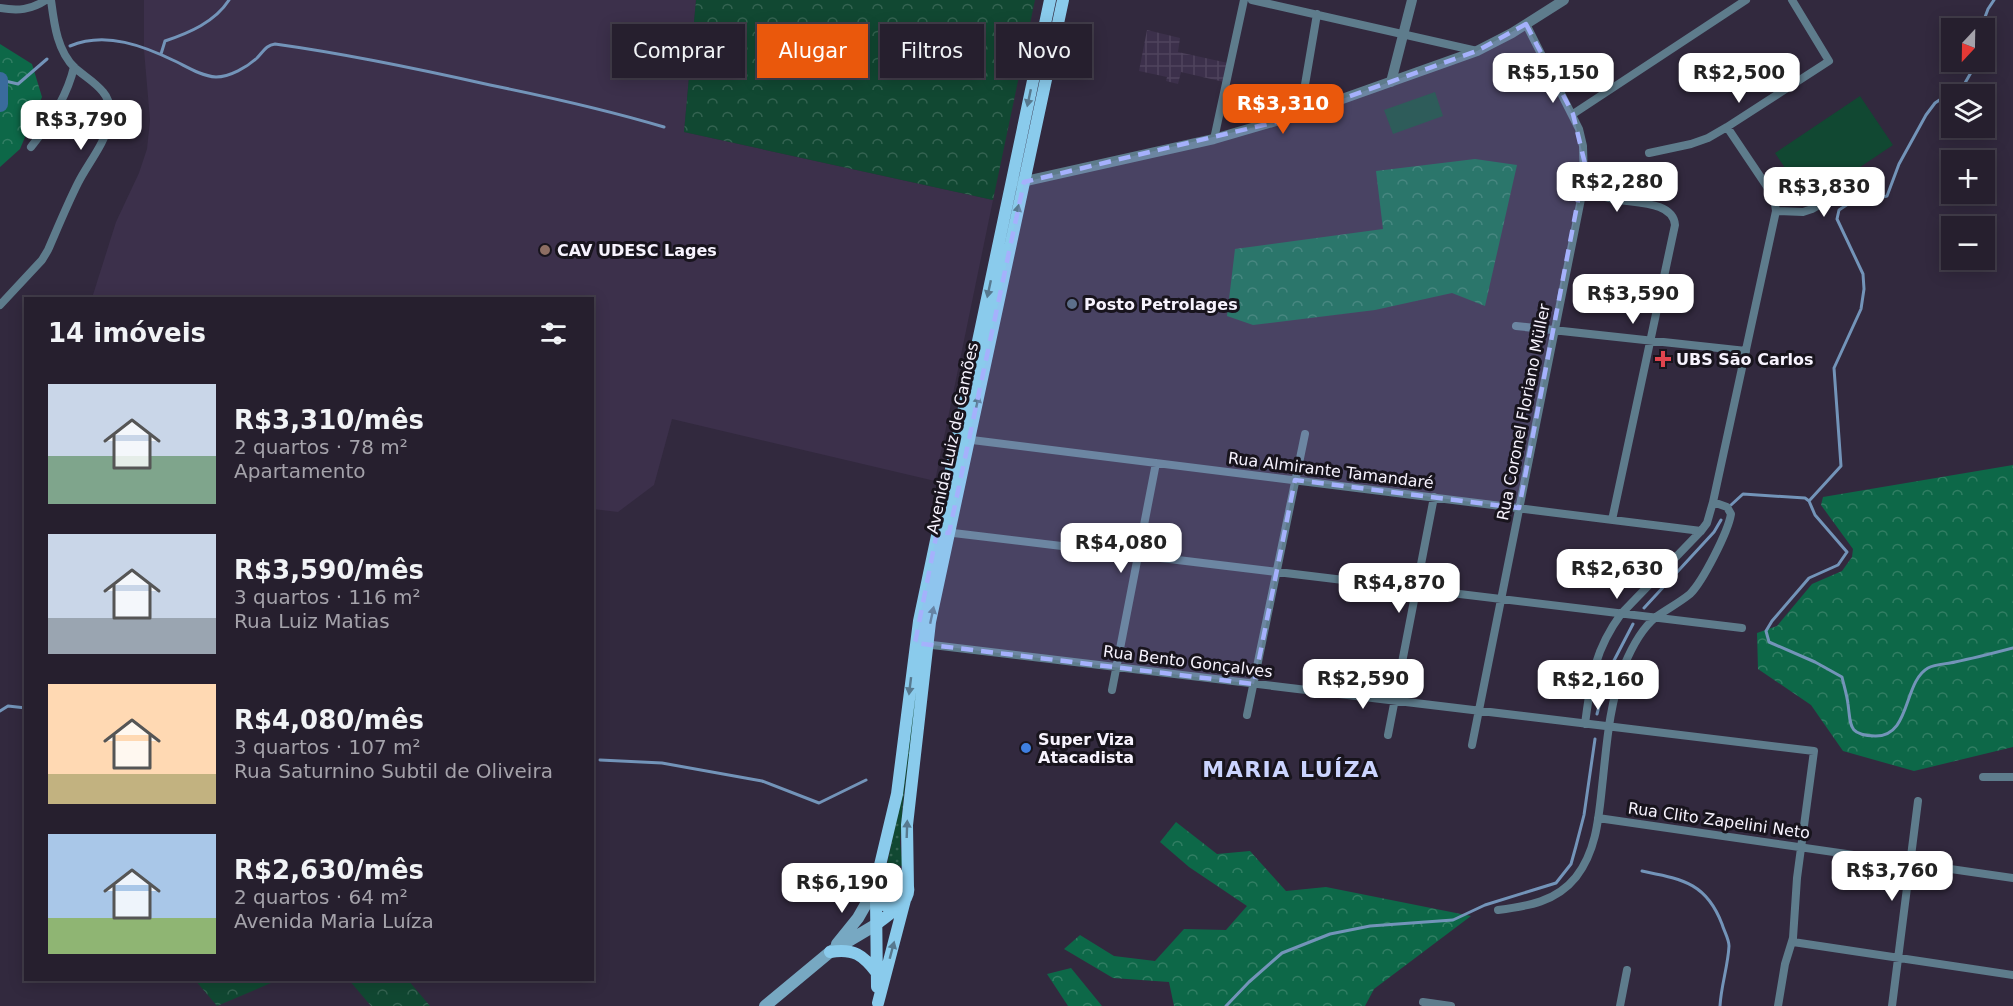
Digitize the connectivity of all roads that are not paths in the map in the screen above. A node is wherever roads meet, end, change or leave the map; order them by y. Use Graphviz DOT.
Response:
graph roads {
  1 [pos="48,0"];
  2 [pos="1050,0"];
  3 [pos="1063,0"];
  4 [pos="1244,0"];
  5 [pos="1252,0"];
  6 [pos="1412,0"];
  7 [pos="1564,0"];
  8 [pos="1746,0"];
  9 [pos="1792,0"];
  10 [pos="0,8"];
  11 [pos="1317,15"];
  12 [pos="1526,24"];
  13 [pos="1404,34"];
  14 [pos="1477,51"];
  15 [pos="74,67"];
  16 [pos="1391,82"];
  17 [pos="1300,114"];
  18 [pos="1573,114"];
  19 [pos="1727,127"];
  20 [pos="1214,139"];
  21 [pos="31,147"];
  22 [pos="1649,153"];
  23 [pos="1860,182"];
  24 [pos="1017,183"];
  25 [pos="1584,184"];
  26 [pos="1776,211"];
  27 [pos="0,305"];
  28 [pos="1516,326"];
  29 [pos="1555,330"];
  30 [pos="1650,340"];
  31 [pos="1746,351"];
  32 [pos="1305,434"];
  33 [pos="963,439"];
  34 [pos="1156,463"];
  35 [pos="1295,480"];
  36 [pos="1434,497"];
  37 [pos="1713,502"];
  38 [pos="1519,508"];
  39 [pos="1612,519"];
  40 [pos="1701,531"];
  41 [pos="943,532"];
  42 [pos="1138,556"];
  43 [pos="1276,572"];
  44 [pos="1417,589"];
  45 [pos="1501,599"];
  46 [pos="1622,614"];
  47 [pos="1656,618"];
  48 [pos="1742,628"];
  49 [pos="921,644"];
  50 [pos="1116,668"];
  51 [pos="1254,684"];
  52 [pos="1112,690"];
  53 [pos="1395,701"];
  54 [pos="1479,711"];
  55 [pos="1247,715"];
  56 [pos="1585,724"];
  57 [pos="1608,727"];
  58 [pos="1388,735"];
  59 [pos="1472,744"];
  60 [pos="1983,777"];
  61 [pos="2013,777"];
  62 [pos="1918,801"];
  63 [pos="1598,818"];
  64 [pos="1802,847"];
  65 [pos="1910,863"];
  66 [pos="2013,878"];
  67 [pos="875,890"];
  68 [pos="905,896"];
  69 [pos="1498,910"];
  70 [pos="877,924"];
  71 [pos="1793,942"];
  72 [pos="830,952"];
  73 [pos="1898,957"];
  74 [pos="1627,970"];
  75 [pos="877,973"];
  76 [pos="2013,975"];
  77 [pos="1423,1002"];
  78 [pos="877,1004"];
  79 [pos="765,1006"];
  80 [pos="1452,1006"];
  81 [pos="1620,1006"];
  82 [pos="1778,1006"];
  83 [pos="1892,1006"];
  1 -- 10 [label="street"];
  1 -- 15 [label="street"];
  2 -- 24 [label="main road, Avenida Luiz de Camões, one-way"];
  3 -- 24 [label="main road, Avenida Luiz de Camões"];
  4 -- 20 [label="street"];
  5 -- 11 [label="street"];
  6 -- 13 [label="street"];
  7 -- 12 [label="street"];
  8 -- 18 [label="street"];
  9 -- 19 [label="street"];
  11 -- 13 [label="street"];
  11 -- 17 [label="street"];
  12 -- 14 [label="street"];
  12 -- 18 [label="street, Rua Coronel Floriano Müller"];
  13 -- 14 [label="street"];
  13 -- 16 [label="street"];
  14 -- 16 [label="street"];
  15 -- 21 [label="street"];
  15 -- 27 [label="street"];
  16 -- 17 [label="street"];
  17 -- 20 [label="street"];
  18 -- 25 [label="street, Rua Coronel Floriano Müller"];
  19 -- 22 [label="street"];
  19 -- 26 [label="street"];
  20 -- 24 [label="street"];
  23 -- 26 [label="street"];
  24 -- 33 [label="main road, Avenida Luiz de Camões"];
  25 -- 29 [label="street, Rua Coronel Floriano Müller"];
  25 -- 30 [label="street"];
  26 -- 31 [label="street"];
  28 -- 29 [label="street"];
  29 -- 30 [label="street"];
  29 -- 38 [label="street, Rua Coronel Floriano Müller"];
  30 -- 31 [label="street"];
  30 -- 39 [label="street"];
  31 -- 37 [label="street"];
  32 -- 35 [label="street"];
  33 -- 34 [label="street, Rua Almirante Tamandaré"];
  33 -- 41 [label="main road, Avenida Luiz de Camões"];
  34 -- 35 [label="street, Rua Almirante Tamandaré"];
  34 -- 42 [label="street"];
  35 -- 36 [label="street, Rua Almirante Tamandaré"];
  35 -- 43 [label="street"];
  36 -- 38 [label="street, Rua Almirante Tamandaré"];
  36 -- 44 [label="street"];
  37 -- 40 [label="street"];
  37 -- 47 [label="street"];
  38 -- 39 [label="street, Rua Almirante Tamandaré"];
  38 -- 45 [label="street, Rua Coronel Floriano Müller"];
  39 -- 40 [label="street, Rua Almirante Tamandaré"];
  40 -- 46 [label="street"];
  41 -- 42 [label="street"];
  41 -- 49 [label="main road, Avenida Luiz de Camões"];
  42 -- 43 [label="street"];
  42 -- 50 [label="street"];
  43 -- 44 [label="street"];
  43 -- 51 [label="street"];
  44 -- 45 [label="street"];
  44 -- 53 [label="street"];
  45 -- 46 [label="street"];
  45 -- 54 [label="street, Rua Coronel Floriano Müller"];
  46 -- 47 [label="street"];
  46 -- 56 [label="street"];
  47 -- 48 [label="street"];
  47 -- 57 [label="street"];
  49 -- 50 [label="street, Rua Bento Gonçalves"];
  49 -- 67 [label="main road, Avenida Luiz de Camões, one-way"];
  68 -- 49 [label="main road, Avenida Luiz de Camões, one-way"];
  50 -- 51 [label="street, Rua Bento Gonçalves"];
  50 -- 52 [label="street"];
  51 -- 53 [label="street, Rua Bento Gonçalves"];
  51 -- 55 [label="street"];
  53 -- 54 [label="street, Rua Bento Gonçalves"];
  53 -- 58 [label="street"];
  54 -- 56 [label="street, Rua Bento Gonçalves"];
  54 -- 59 [label="street, Rua Coronel Floriano Müller"];
  56 -- 57 [label="street, Rua Bento Gonçalves"];
  57 -- 63 [label="street"];
  57 -- 64 [label="street, Rua Bento Gonçalves"];
  60 -- 61 [label="street"];
  62 -- 65 [label="street"];
  63 -- 64 [label="street, Rua Clito Zapelini Neto"];
  63 -- 69 [label="street"];
  64 -- 65 [label="street, Rua Clito Zapelini Neto"];
  64 -- 71 [label="street"];
  65 -- 66 [label="street, Rua Clito Zapelini Neto"];
  65 -- 73 [label="street"];
  67 -- 68 [label="main road"];
  67 -- 68 [label="main road"];
  67 -- 70 [label="main road, Avenida Luiz de Camões"];
  67 -- 72 [label="main road"];
  68 -- 70 [label="main road"];
  78 -- 68 [label="main road, Avenida Luiz de Camões, one-way"];
  70 -- 72 [label="main road"];
  70 -- 75 [label="main road, Avenida Luiz de Camões"];
  71 -- 73 [label="street"];
  71 -- 82 [label="street"];
  72 -- 75 [label="main road"];
  72 -- 79 [label="main road"];
  73 -- 76 [label="street"];
  73 -- 83 [label="street"];
  74 -- 81 [label="street"];
  75 -- 78 [label="main road, Avenida Luiz de Camões"];
  77 -- 80 [label="street"];
}
